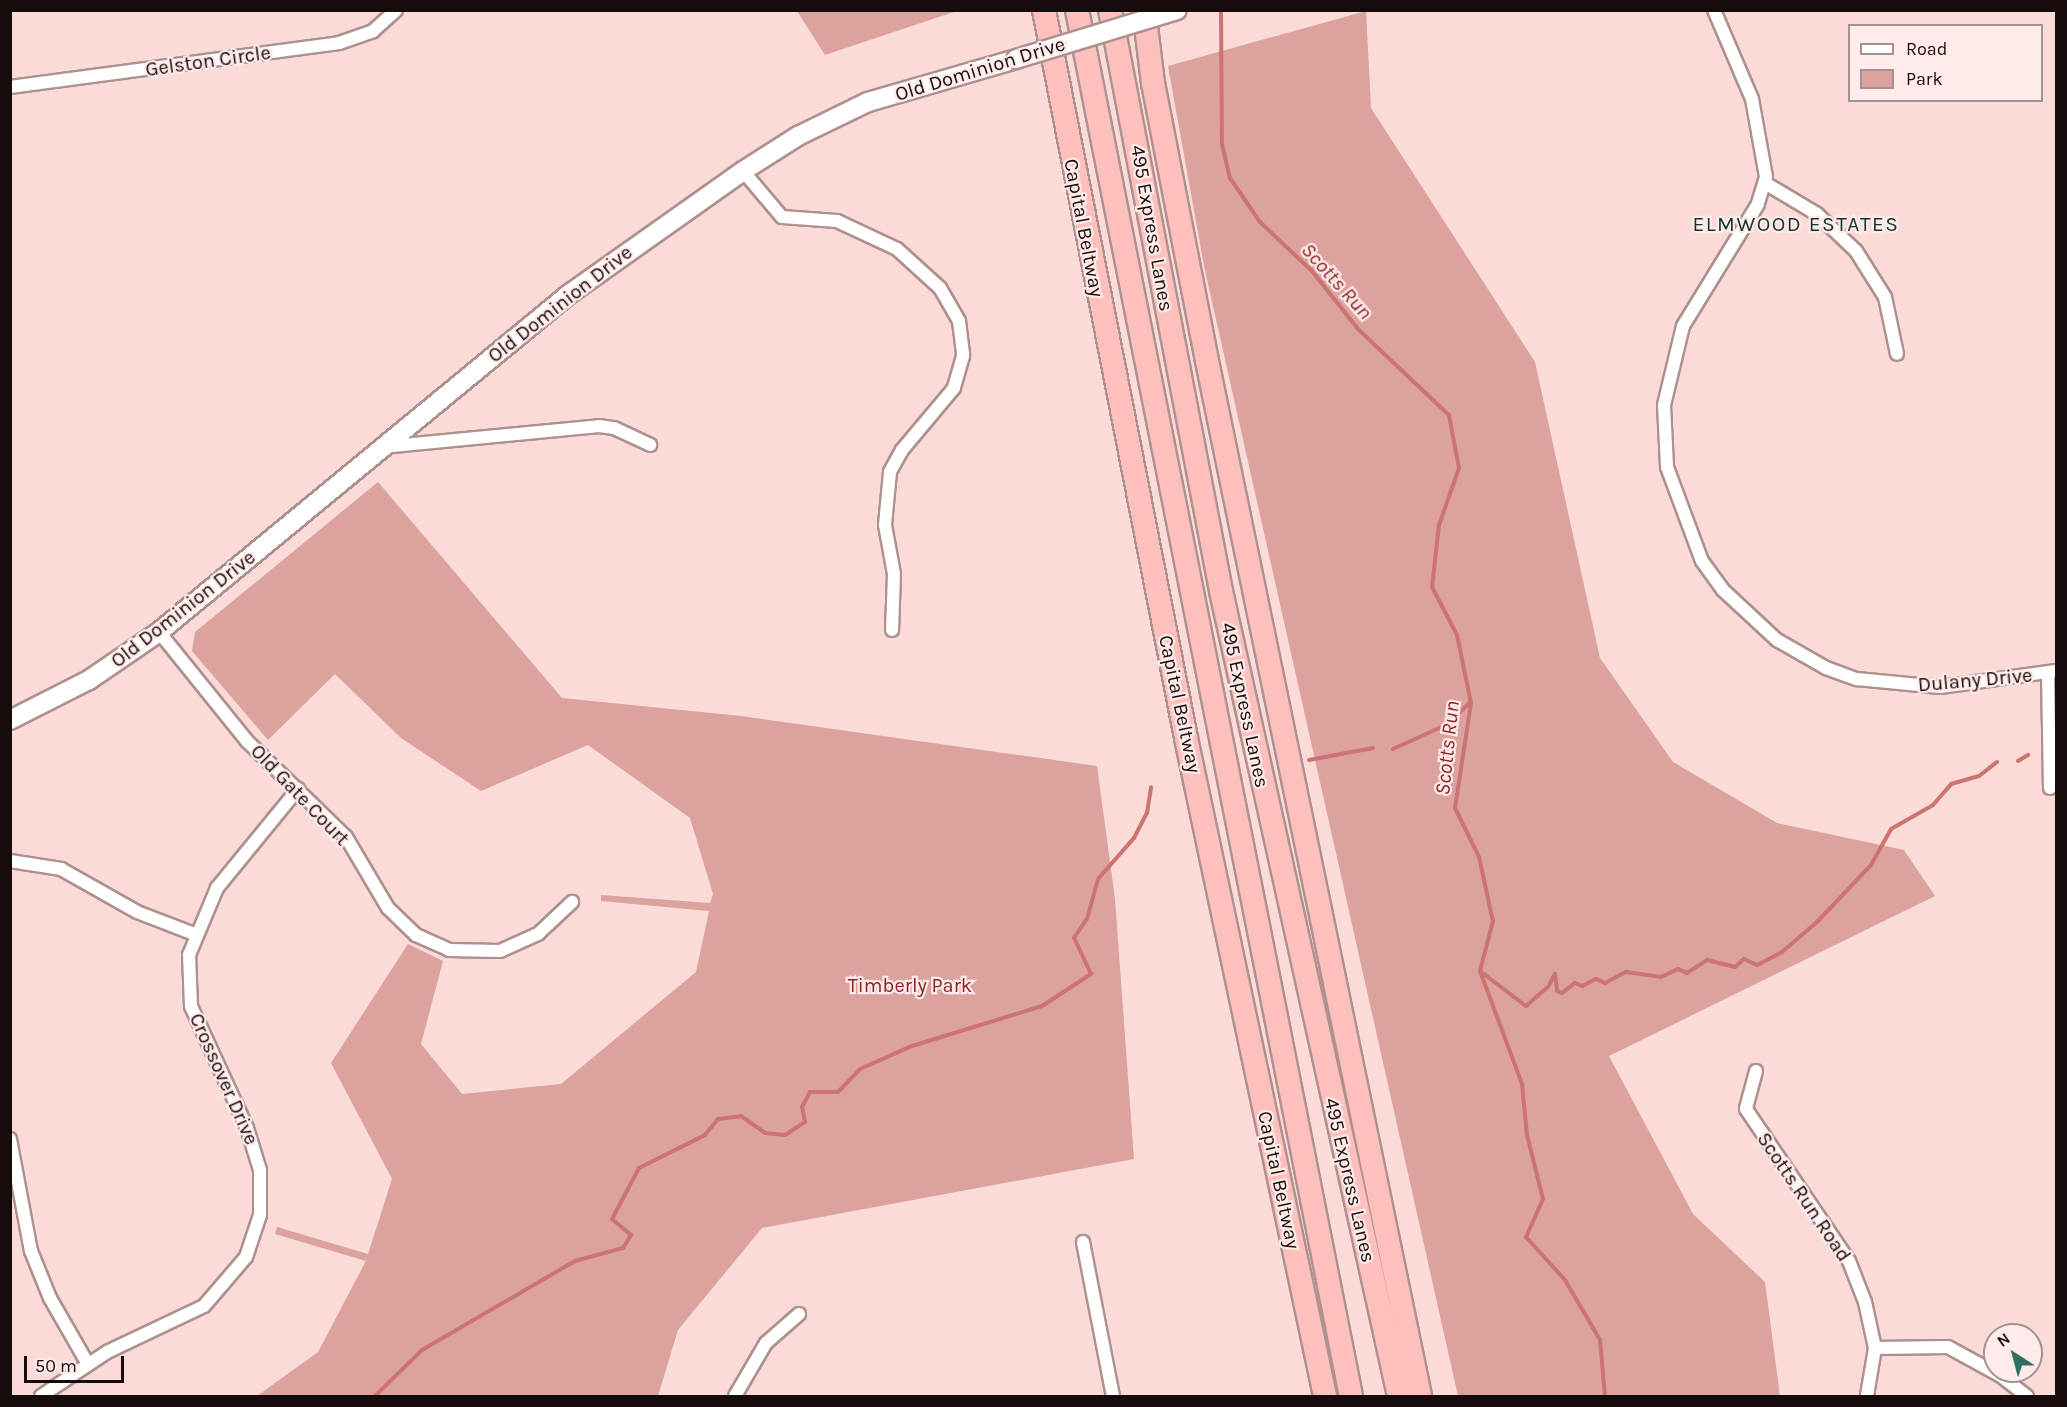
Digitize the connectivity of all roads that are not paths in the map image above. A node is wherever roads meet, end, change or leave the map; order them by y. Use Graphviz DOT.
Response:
graph roads {
  1 [pos="396,10"];
  2 [pos="1044,10"];
  3 [pos="1077,10"];
  4 [pos="1110,10"];
  5 [pos="1144,10"];
  6 [pos="1178,10"];
  7 [pos="1714,10"];
  8 [pos="10,87"];
  9 [pos="743,171"];
  10 [pos="1765,183"];
  11 [pos="1897,354"];
  12 [pos="650,445"];
  13 [pos="381,447"];
  14 [pos="892,630"];
  15 [pos="159,632"];
  16 [pos="2052,672"];
  17 [pos="10,720"];
  18 [pos="2050,788"];
  19 [pos="298,789"];
  20 [pos="10,861"];
  21 [pos="572,902"];
  22 [pos="194,934"];
  23 [pos="1756,1071"];
  24 [pos="10,1139"];
  25 [pos="1083,1242"];
  26 [pos="799,1314"];
  27 [pos="1875,1348"];
  28 [pos="88,1364"];
  29 [pos="41,1396"];
  30 [pos="735,1396"];
  31 [pos="1113,1396"];
  32 [pos="1325,1396"];
  33 [pos="1351,1396"];
  34 [pos="1399,1396"];
  35 [pos="1420,1396"];
  36 [pos="1867,1396"];
  37 [pos="2027,1396"];
  1 -- 8 [label="street, Gelston Circle"];
  2 -- 32 [label="highway, Capital Beltway"];
  3 -- 33 [label="highway, 495 Express Lanes"];
  4 -- 34 [label="highway, 495 Express Lanes"];
  5 -- 35 [label="highway"];
  6 -- 9 [label="main road, Old Dominion Drive, bridge"];
  7 -- 10 [label="street, Dulany Drive"];
  9 -- 13 [label="main road, Old Dominion Drive"];
  9 -- 14 [label="street"];
  10 -- 11 [label="street"];
  10 -- 16 [label="street, Dulany Drive"];
  12 -- 13 [label="street"];
  13 -- 15 [label="main road, Old Dominion Drive"];
  15 -- 17 [label="main road, Old Dominion Drive"];
  15 -- 19 [label="street, Old Gate Court"];
  16 -- 18 [label="street"];
  19 -- 21 [label="street, Old Gate Court"];
  19 -- 22 [label="street, Crossover Drive"];
  20 -- 22 [label="street"];
  22 -- 28 [label="street, Crossover Drive"];
  23 -- 27 [label="street, Scotts Run Road"];
  24 -- 28 [label="street"];
  25 -- 31 [label="street"];
  26 -- 30 [label="street"];
  27 -- 36 [label="street, Scotts Run Road"];
  27 -- 37 [label="street"];
  28 -- 29 [label="street, Crossover Drive"];
}
